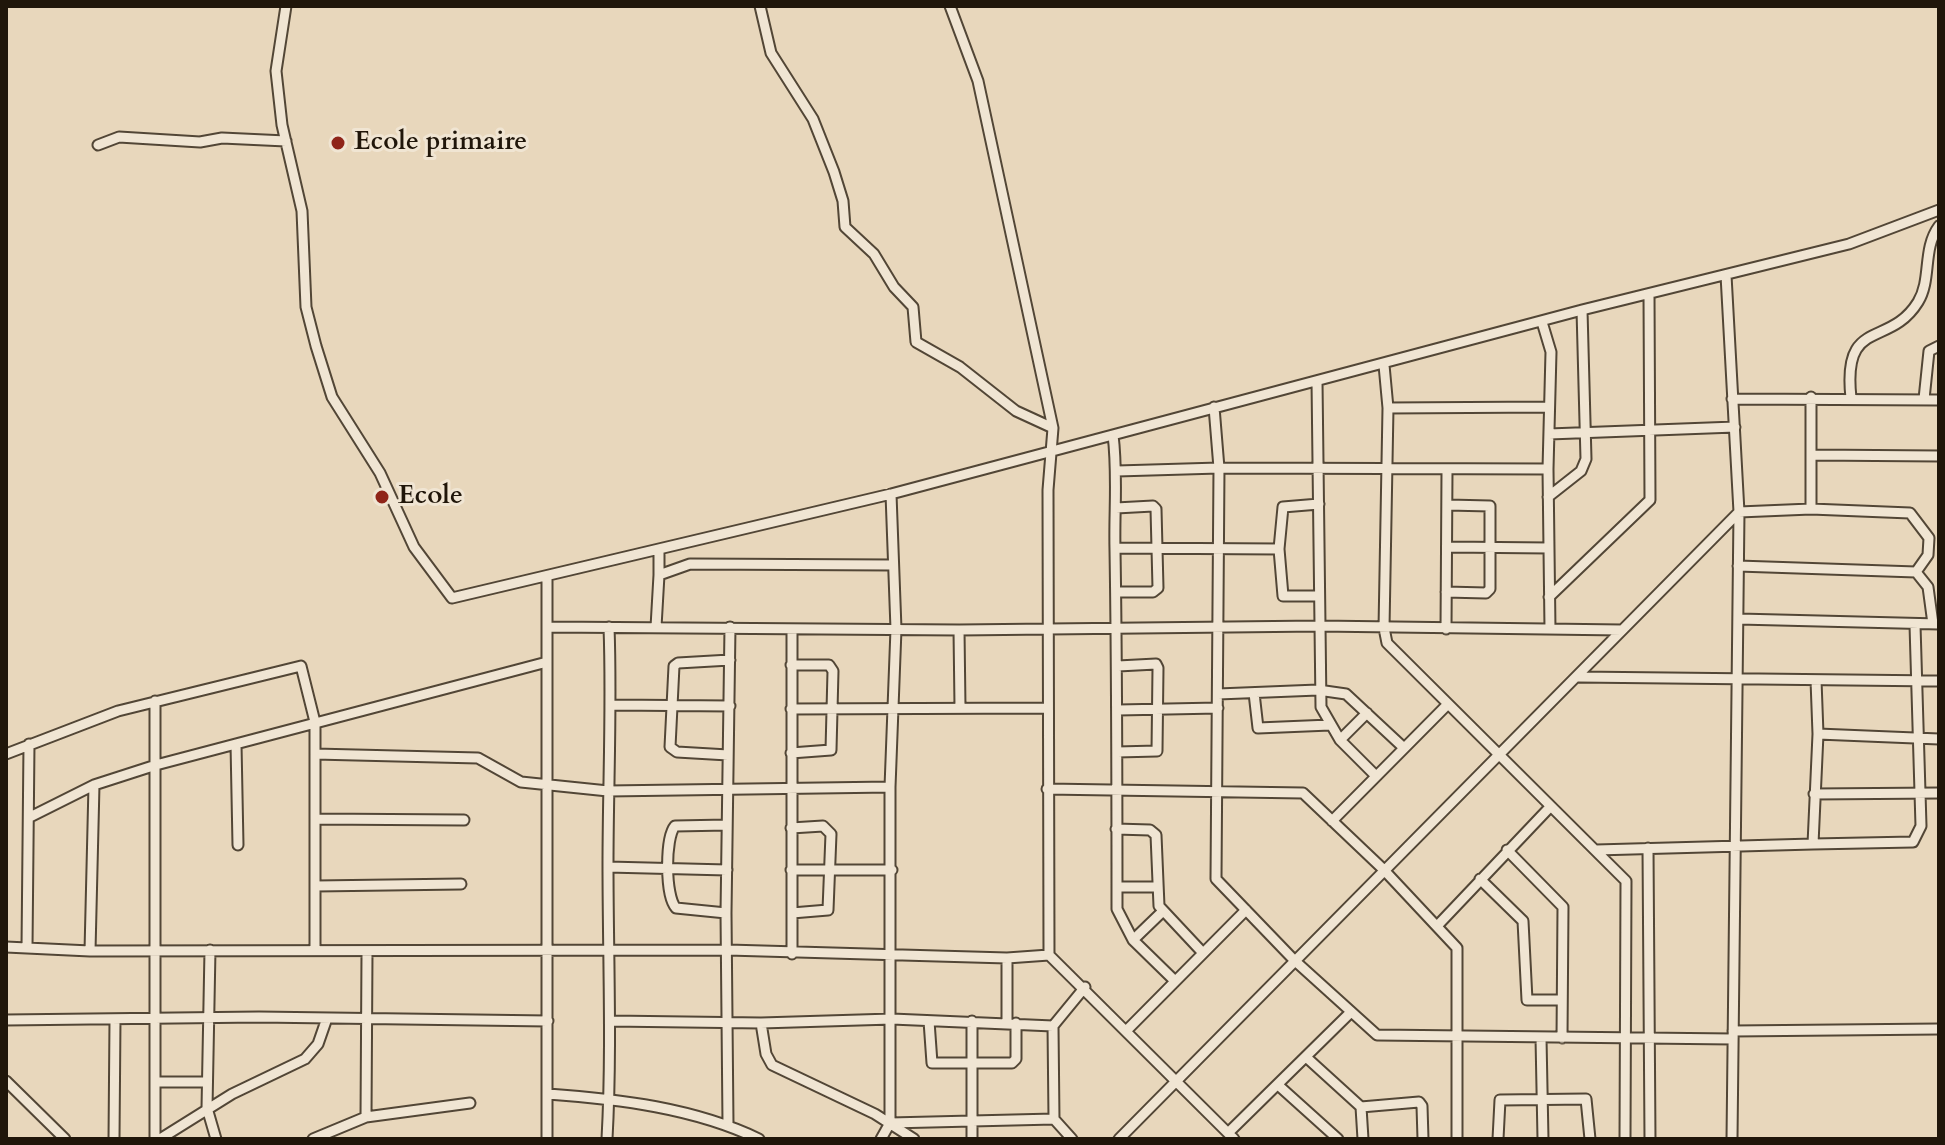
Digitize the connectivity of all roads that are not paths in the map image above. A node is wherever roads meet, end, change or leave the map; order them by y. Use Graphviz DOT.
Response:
graph roads {
  1 [pos="286,6"];
  2 [pos="760,6"];
  3 [pos="950,6"];
  4 [pos="286,141"];
  5 [pos="98,145"];
  6 [pos="1939,210"];
  7 [pos="1939,226"];
  8 [pos="1726,275"];
  9 [pos="1649,294"];
  10 [pos="1582,310"];
  11 [pos="1542,322"];
  12 [pos="1939,346"];
  13 [pos="1384,365"];
  14 [pos="1317,381"];
  15 [pos="1811,397"];
  16 [pos="1851,398"];
  17 [pos="1732,399"];
  18 [pos="1924,399"];
  19 [pos="1939,400"];
  20 [pos="1214,407"];
  21 [pos="1549,407"];
  22 [pos="1388,408"];
  23 [pos="1735,427"];
  24 [pos="1053,428"];
  25 [pos="1649,430"];
  26 [pos="1549,434"];
  27 [pos="1586,434"];
  28 [pos="1113,435"];
  29 [pos="1051,451"];
  30 [pos="1812,455"];
  31 [pos="1939,456"];
  32 [pos="1219,468"];
  33 [pos="1320,469"];
  34 [pos="1548,469"];
  35 [pos="1386,470"];
  36 [pos="1117,471"];
  37 [pos="1447,471"];
  38 [pos="891,494"];
  39 [pos="1548,497"];
  40 [pos="1319,504"];
  41 [pos="1448,505"];
  42 [pos="1116,508"];
  43 [pos="1811,509"];
  44 [pos="1739,512"];
  45 [pos="1448,547"];
  46 [pos="1490,547"];
  47 [pos="1115,548"];
  48 [pos="1549,548"];
  49 [pos="1157,549"];
  50 [pos="1279,549"];
  51 [pos="659,551"];
  52 [pos="1219,551"];
  53 [pos="893,565"];
  54 [pos="1738,566"];
  55 [pos="1916,572"];
  56 [pos="659,575"];
  57 [pos="547,578"];
  58 [pos="1117,592"];
  59 [pos="1446,592"];
  60 [pos="1318,596"];
  61 [pos="1549,597"];
  62 [pos="1739,619"];
  63 [pos="1936,624"];
  64 [pos="1915,625"];
  65 [pos="1319,626"];
  66 [pos="547,627"];
  67 [pos="609,627"];
  68 [pos="656,627"];
  69 [pos="730,627"];
  70 [pos="1119,627"];
  71 [pos="1218,627"];
  72 [pos="1384,628"];
  73 [pos="896,629"];
  74 [pos="1048,629"];
  75 [pos="1446,629"];
  76 [pos="1550,629"];
  77 [pos="792,630"];
  78 [pos="959,630"];
  79 [pos="1622,630"];
  80 [pos="730,660"];
  81 [pos="547,662"];
  82 [pos="791,665"];
  83 [pos="1118,666"];
  84 [pos="1578,677"];
  85 [pos="1738,677"];
  86 [pos="1816,680"];
  87 [pos="1916,681"];
  88 [pos="1939,681"];
  89 [pos="1318,690"];
  90 [pos="1254,693"];
  91 [pos="1218,694"];
  92 [pos="155,701"];
  93 [pos="612,705"];
  94 [pos="672,705"];
  95 [pos="1447,705"];
  96 [pos="730,706"];
  97 [pos="891,707"];
  98 [pos="960,707"];
  99 [pos="831,708"];
  100 [pos="1048,708"];
  101 [pos="1157,708"];
  102 [pos="1218,708"];
  103 [pos="791,709"];
  104 [pos="1118,710"];
  105 [pos="1367,713"];
  106 [pos="315,722"];
  107 [pos="1330,725"];
  108 [pos="1818,734"];
  109 [pos="1919,739"];
  110 [pos="1939,739"];
  111 [pos="1340,740"];
  112 [pos="29,744"];
  113 [pos="236,744"];
  114 [pos="1404,748"];
  115 [pos="1117,752"];
  116 [pos="791,753"];
  117 [pos="6,754"];
  118 [pos="315,754"];
  119 [pos="1497,754"];
  120 [pos="728,755"];
  121 [pos="156,765"];
  122 [pos="1376,776"];
  123 [pos="547,784"];
  124 [pos="94,785"];
  125 [pos="790,787"];
  126 [pos="890,787"];
  127 [pos="728,788"];
  128 [pos="1047,789"];
  129 [pos="1217,790"];
  130 [pos="608,791"];
  131 [pos="1117,792"];
  132 [pos="1920,793"];
  133 [pos="1939,793"];
  134 [pos="1814,794"];
  135 [pos="1550,807"];
  136 [pos="30,817"];
  137 [pos="315,819"];
  138 [pos="464,820"];
  139 [pos="1332,821"];
  140 [pos="727,825"];
  141 [pos="791,828"];
  142 [pos="1116,829"];
  143 [pos="1813,844"];
  144 [pos="238,845"];
  145 [pos="1736,846"];
  146 [pos="1648,848"];
  147 [pos="1507,850"];
  148 [pos="1596,850"];
  149 [pos="608,867"];
  150 [pos="1383,869"];
  151 [pos="668,870"];
  152 [pos="727,870"];
  153 [pos="791,870"];
  154 [pos="831,870"];
  155 [pos="892,870"];
  156 [pos="1480,879"];
  157 [pos="461,884"];
  158 [pos="316,886"];
  159 [pos="1117,887"];
  160 [pos="1156,887"];
  161 [pos="1246,910"];
  162 [pos="1162,912"];
  163 [pos="726,913"];
  164 [pos="792,913"];
  165 [pos="1438,925"];
  166 [pos="1133,940"];
  167 [pos="6,947"];
  168 [pos="27,948"];
  169 [pos="153,950"];
  170 [pos="210,950"];
  171 [pos="315,950"];
  172 [pos="547,950"];
  173 [pos="728,950"];
  174 [pos="90,951"];
  175 [pos="609,951"];
  176 [pos="367,953"];
  177 [pos="1203,953"];
  178 [pos="792,954"];
  179 [pos="891,954"];
  180 [pos="1049,955"];
  181 [pos="1007,958"];
  182 [pos="1294,960"];
  183 [pos="1175,981"];
  184 [pos="1085,987"];
  185 [pos="1562,1000"];
  186 [pos="1351,1012"];
  187 [pos="207,1019"];
  188 [pos="369,1019"];
  189 [pos="892,1019"];
  190 [pos="6,1020"];
  191 [pos="115,1020"];
  192 [pos="153,1020"];
  193 [pos="726,1020"];
  194 [pos="326,1021"];
  195 [pos="548,1021"];
  196 [pos="611,1021"];
  197 [pos="929,1021"];
  198 [pos="972,1021"];
  199 [pos="1012,1022"];
  200 [pos="761,1023"];
  201 [pos="1053,1026"];
  202 [pos="1128,1029"];
  203 [pos="1939,1029"];
  204 [pos="1733,1035"];
  205 [pos="1460,1036"];
  206 [pos="1541,1038"];
  207 [pos="1562,1038"];
  208 [pos="1624,1038"];
  209 [pos="1649,1039"];
  210 [pos="1306,1057"];
  211 [pos="972,1063"];
  212 [pos="1178,1080"];
  213 [pos="6,1081"];
  214 [pos="155,1082"];
  215 [pos="206,1082"];
  216 [pos="1278,1085"];
  217 [pos="548,1094"];
  218 [pos="610,1098"];
  219 [pos="1541,1099"];
  220 [pos="470,1103"];
  221 [pos="1361,1107"];
  222 [pos="207,1108"];
  223 [pos="366,1117"];
  224 [pos="1054,1119"];
  225 [pos="890,1123"];
  226 [pos="973,1123"];
  227 [pos="728,1124"];
  228 [pos="1231,1136"];
  229 [pos="65,1139"];
  230 [pos="114,1139"];
  231 [pos="158,1139"];
  232 [pos="216,1139"];
  233 [pos="313,1139"];
  234 [pos="547,1139"];
  235 [pos="607,1139"];
  236 [pos="759,1139"];
  237 [pos="881,1139"];
  238 [pos="914,1139"];
  239 [pos="972,1139"];
  240 [pos="1072,1139"];
  241 [pos="1119,1139"];
  242 [pos="1338,1139"];
  243 [pos="1363,1139"];
  244 [pos="1423,1139"];
  245 [pos="1457,1139"];
  246 [pos="1498,1139"];
  247 [pos="1543,1139"];
  248 [pos="1590,1139"];
  249 [pos="1625,1139"];
  250 [pos="1650,1139"];
  251 [pos="1732,1139"];
  1 -- 4 [label="street"];
  2 -- 24 [label="street"];
  3 -- 24 [label="street"];
  4 -- 5 [label="street"];
  4 -- 57 [label="street"];
  6 -- 8 [label="street"];
  7 -- 16 [label="street"];
  8 -- 9 [label="street"];
  8 -- 17 [label="street"];
  9 -- 10 [label="street"];
  9 -- 25 [label="street"];
  10 -- 11 [label="street"];
  10 -- 27 [label="street"];
  11 -- 13 [label="street"];
  11 -- 21 [label="street"];
  12 -- 18 [label="street"];
  13 -- 14 [label="street"];
  13 -- 22 [label="street"];
  14 -- 20 [label="street"];
  14 -- 33 [label="street"];
  15 -- 16 [label="street"];
  15 -- 17 [label="street"];
  15 -- 30 [label="street"];
  16 -- 18 [label="street"];
  17 -- 23 [label="street"];
  18 -- 19 [label="street"];
  20 -- 28 [label="street"];
  20 -- 32 [label="street"];
  21 -- 22 [label="street"];
  21 -- 26 [label="street"];
  22 -- 35 [label="street"];
  23 -- 25 [label="street"];
  23 -- 44 [label="street"];
  24 -- 29 [label="street"];
  25 -- 27 [label="street"];
  25 -- 61 [label="street"];
  26 -- 27 [label="street"];
  26 -- 34 [label="street"];
  27 -- 39 [label="street"];
  28 -- 29 [label="street"];
  28 -- 36 [label="street"];
  29 -- 38 [label="street"];
  29 -- 74 [label="street"];
  30 -- 31 [label="street"];
  30 -- 43 [label="street"];
  32 -- 33 [label="street"];
  32 -- 36 [label="street"];
  32 -- 52 [label="street"];
  33 -- 35 [label="street"];
  33 -- 40 [label="street"];
  34 -- 37 [label="street"];
  34 -- 39 [label="street"];
  35 -- 37 [label="street"];
  35 -- 72 [label="street"];
  36 -- 42 [label="street"];
  37 -- 41 [label="street"];
  38 -- 51 [label="street"];
  38 -- 53 [label="street"];
  39 -- 48 [label="street"];
  40 -- 50 [label="street"];
  40 -- 60 [label="street"];
  41 -- 45 [label="street"];
  41 -- 46 [label="street"];
  42 -- 47 [label="street"];
  42 -- 49 [label="street"];
  43 -- 44 [label="street"];
  43 -- 55 [label="street"];
  44 -- 54 [label="street"];
  44 -- 79 [label="street"];
  45 -- 46 [label="street"];
  45 -- 59 [label="street"];
  46 -- 48 [label="street"];
  46 -- 59 [label="street"];
  47 -- 49 [label="street"];
  47 -- 58 [label="street"];
  48 -- 61 [label="street"];
  49 -- 52 [label="street"];
  49 -- 58 [label="street"];
  50 -- 52 [label="street"];
  50 -- 60 [label="street"];
  51 -- 56 [label="street"];
  51 -- 57 [label="street"];
  52 -- 71 [label="street"];
  53 -- 56 [label="street"];
  53 -- 73 [label="street"];
  54 -- 55 [label="street"];
  54 -- 62 [label="street"];
  55 -- 63 [label="street"];
  56 -- 68 [label="street"];
  57 -- 66 [label="street"];
  58 -- 70 [label="street"];
  59 -- 75 [label="street"];
  60 -- 65 [label="street"];
  61 -- 76 [label="street"];
  62 -- 64 [label="street"];
  62 -- 85 [label="street"];
  63 -- 64 [label="street"];
  64 -- 87 [label="street"];
  65 -- 71 [label="street"];
  65 -- 72 [label="street"];
  65 -- 89 [label="street"];
  66 -- 67 [label="street"];
  66 -- 81 [label="street"];
  67 -- 68 [label="street"];
  67 -- 93 [label="street"];
  68 -- 69 [label="street"];
  69 -- 77 [label="street"];
  69 -- 80 [label="street"];
  70 -- 71 [label="street"];
  70 -- 74 [label="street"];
  70 -- 83 [label="street"];
  71 -- 91 [label="street"];
  72 -- 75 [label="street"];
  72 -- 95 [label="street"];
  73 -- 77 [label="street"];
  73 -- 78 [label="street"];
  73 -- 97 [label="street"];
  74 -- 78 [label="street"];
  74 -- 100 [label="street"];
  75 -- 76 [label="street"];
  76 -- 79 [label="street"];
  77 -- 82 [label="street"];
  78 -- 98 [label="street"];
  79 -- 84 [label="street"];
  80 -- 94 [label="street"];
  80 -- 96 [label="street"];
  81 -- 106 [label="street"];
  81 -- 123 [label="street"];
  82 -- 99 [label="street"];
  82 -- 103 [label="street"];
  83 -- 101 [label="street"];
  83 -- 104 [label="street"];
  84 -- 85 [label="street"];
  84 -- 119 [label="street"];
  85 -- 86 [label="street"];
  85 -- 145 [label="street"];
  86 -- 87 [label="street"];
  86 -- 108 [label="street"];
  87 -- 88 [label="street"];
  87 -- 109 [label="street"];
  89 -- 90 [label="street"];
  89 -- 105 [label="street"];
  89 -- 107 [label="street"];
  90 -- 91 [label="street"];
  90 -- 107 [label="street"];
  91 -- 102 [label="street"];
  92 -- 106 [label="street"];
  92 -- 112 [label="street"];
  92 -- 121 [label="street"];
  93 -- 94 [label="street"];
  93 -- 130 [label="street"];
  94 -- 96 [label="street"];
  94 -- 120 [label="street"];
  95 -- 114 [label="street"];
  95 -- 119 [label="street"];
  96 -- 120 [label="street"];
  97 -- 98 [label="street"];
  97 -- 99 [label="street"];
  97 -- 126 [label="street"];
  98 -- 100 [label="street"];
  99 -- 103 [label="street"];
  99 -- 116 [label="street"];
  100 -- 128 [label="street"];
  101 -- 102 [label="street"];
  101 -- 104 [label="street"];
  101 -- 115 [label="street"];
  102 -- 129 [label="street"];
  103 -- 116 [label="street"];
  104 -- 115 [label="street"];
  105 -- 111 [label="street"];
  105 -- 114 [label="street"];
  106 -- 113 [label="street"];
  106 -- 118 [label="street"];
  107 -- 111 [label="street"];
  108 -- 109 [label="street"];
  108 -- 134 [label="street"];
  109 -- 110 [label="street"];
  109 -- 132 [label="street"];
  111 -- 122 [label="street"];
  112 -- 117 [label="street"];
  112 -- 136 [label="street"];
  113 -- 121 [label="street"];
  113 -- 144 [label="street"];
  114 -- 122 [label="street"];
  115 -- 131 [label="street"];
  116 -- 125 [label="street"];
  118 -- 123 [label="street"];
  118 -- 137 [label="street"];
  119 -- 135 [label="street"];
  119 -- 150 [label="street"];
  120 -- 127 [label="street"];
  121 -- 124 [label="street"];
  121 -- 169 [label="street"];
  122 -- 139 [label="street"];
  123 -- 130 [label="street"];
  123 -- 172 [label="street"];
  124 -- 136 [label="street"];
  124 -- 174 [label="street"];
  125 -- 126 [label="street"];
  125 -- 127 [label="street"];
  125 -- 141 [label="street"];
  126 -- 155 [label="street"];
  127 -- 130 [label="street"];
  127 -- 140 [label="street"];
  128 -- 131 [label="street"];
  128 -- 180 [label="street"];
  129 -- 131 [label="street"];
  129 -- 139 [label="street"];
  129 -- 161 [label="street"];
  130 -- 149 [label="street"];
  131 -- 142 [label="street"];
  132 -- 133 [label="street"];
  132 -- 134 [label="street"];
  132 -- 143 [label="street"];
  134 -- 143 [label="street"];
  135 -- 147 [label="street"];
  135 -- 148 [label="street"];
  136 -- 168 [label="street"];
  137 -- 138 [label="street"];
  137 -- 158 [label="street"];
  139 -- 150 [label="street"];
  140 -- 151 [label="street"];
  140 -- 152 [label="street"];
  141 -- 153 [label="street"];
  141 -- 154 [label="street"];
  142 -- 159 [label="street"];
  142 -- 160 [label="street"];
  143 -- 145 [label="street"];
  145 -- 146 [label="street"];
  145 -- 204 [label="street"];
  146 -- 148 [label="street"];
  146 -- 209 [label="street"];
  147 -- 156 [label="street"];
  147 -- 185 [label="street"];
  148 -- 208 [label="street"];
  149 -- 151 [label="street"];
  149 -- 175 [label="street"];
  150 -- 165 [label="street"];
  150 -- 182 [label="street"];
  151 -- 152 [label="street"];
  151 -- 163 [label="street"];
  152 -- 163 [label="street"];
  153 -- 154 [label="street"];
  153 -- 164 [label="street"];
  154 -- 155 [label="street"];
  154 -- 164 [label="street"];
  155 -- 179 [label="street"];
  156 -- 165 [label="street"];
  156 -- 185 [label="street"];
  157 -- 158 [label="street"];
  158 -- 171 [label="street"];
  159 -- 160 [label="street"];
  159 -- 166 [label="street"];
  160 -- 162 [label="street"];
  161 -- 177 [label="street"];
  161 -- 182 [label="street"];
  162 -- 166 [label="street"];
  162 -- 177 [label="street"];
  163 -- 173 [label="street"];
  164 -- 178 [label="street"];
  165 -- 205 [label="street"];
  166 -- 183 [label="street"];
  167 -- 168 [label="street"];
  168 -- 174 [label="street"];
  169 -- 170 [label="street"];
  169 -- 174 [label="street"];
  169 -- 192 [label="street"];
  170 -- 171 [label="street"];
  170 -- 187 [label="street"];
  171 -- 176 [label="street"];
  172 -- 175 [label="street"];
  172 -- 176 [label="street"];
  172 -- 195 [label="street"];
  173 -- 175 [label="street"];
  173 -- 178 [label="street"];
  173 -- 193 [label="street"];
  175 -- 196 [label="street"];
  176 -- 188 [label="street"];
  177 -- 183 [label="street"];
  178 -- 179 [label="street"];
  179 -- 181 [label="street"];
  179 -- 189 [label="street"];
  180 -- 181 [label="street"];
  180 -- 184 [label="street"];
  181 -- 199 [label="street"];
  182 -- 186 [label="street"];
  182 -- 212 [label="street"];
  183 -- 202 [label="street"];
  184 -- 201 [label="street"];
  184 -- 202 [label="street"];
  185 -- 207 [label="street"];
  186 -- 205 [label="street"];
  186 -- 210 [label="street"];
  187 -- 192 [label="street"];
  187 -- 194 [label="street"];
  187 -- 215 [label="street"];
  188 -- 194 [label="street"];
  188 -- 195 [label="street"];
  188 -- 223 [label="street"];
  189 -- 197 [label="street"];
  189 -- 200 [label="street"];
  189 -- 225 [label="street"];
  190 -- 191 [label="street"];
  191 -- 192 [label="street"];
  191 -- 230 [label="street"];
  192 -- 214 [label="street"];
  193 -- 196 [label="street"];
  193 -- 200 [label="street"];
  193 -- 227 [label="street"];
  194 -- 222 [label="street"];
  195 -- 217 [label="street"];
  196 -- 218 [label="street"];
  197 -- 198 [label="street"];
  197 -- 211 [label="street"];
  198 -- 199 [label="street"];
  198 -- 211 [label="street"];
  199 -- 201 [label="street"];
  199 -- 211 [label="street"];
  200 -- 225 [label="street"];
  201 -- 224 [label="street"];
  202 -- 212 [label="street"];
  203 -- 204 [label="street"];
  204 -- 209 [label="street"];
  204 -- 251 [label="street"];
  205 -- 206 [label="street"];
  205 -- 245 [label="street"];
  206 -- 207 [label="street"];
  206 -- 219 [label="street"];
  207 -- 208 [label="street"];
  208 -- 209 [label="street"];
  208 -- 249 [label="street"];
  209 -- 250 [label="street"];
  210 -- 216 [label="street"];
  210 -- 221 [label="street"];
  211 -- 226 [label="street"];
  212 -- 228 [label="street"];
  212 -- 241 [label="street"];
  213 -- 229 [label="street"];
  214 -- 215 [label="street"];
  214 -- 231 [label="street"];
  215 -- 222 [label="street"];
  216 -- 228 [label="street"];
  216 -- 242 [label="street"];
  217 -- 218 [label="street"];
  217 -- 234 [label="street"];
  218 -- 227 [label="street"];
  218 -- 235 [label="street"];
  219 -- 246 [label="street"];
  219 -- 247 [label="street"];
  219 -- 248 [label="street"];
  220 -- 223 [label="street"];
  221 -- 243 [label="street"];
  221 -- 244 [label="street"];
  222 -- 231 [label="street"];
  222 -- 232 [label="street"];
  223 -- 233 [label="street"];
  224 -- 226 [label="street"];
  224 -- 240 [label="street"];
  225 -- 226 [label="street"];
  225 -- 237 [label="street"];
  225 -- 238 [label="street"];
  226 -- 239 [label="street"];
  227 -- 236 [label="street"];
}
